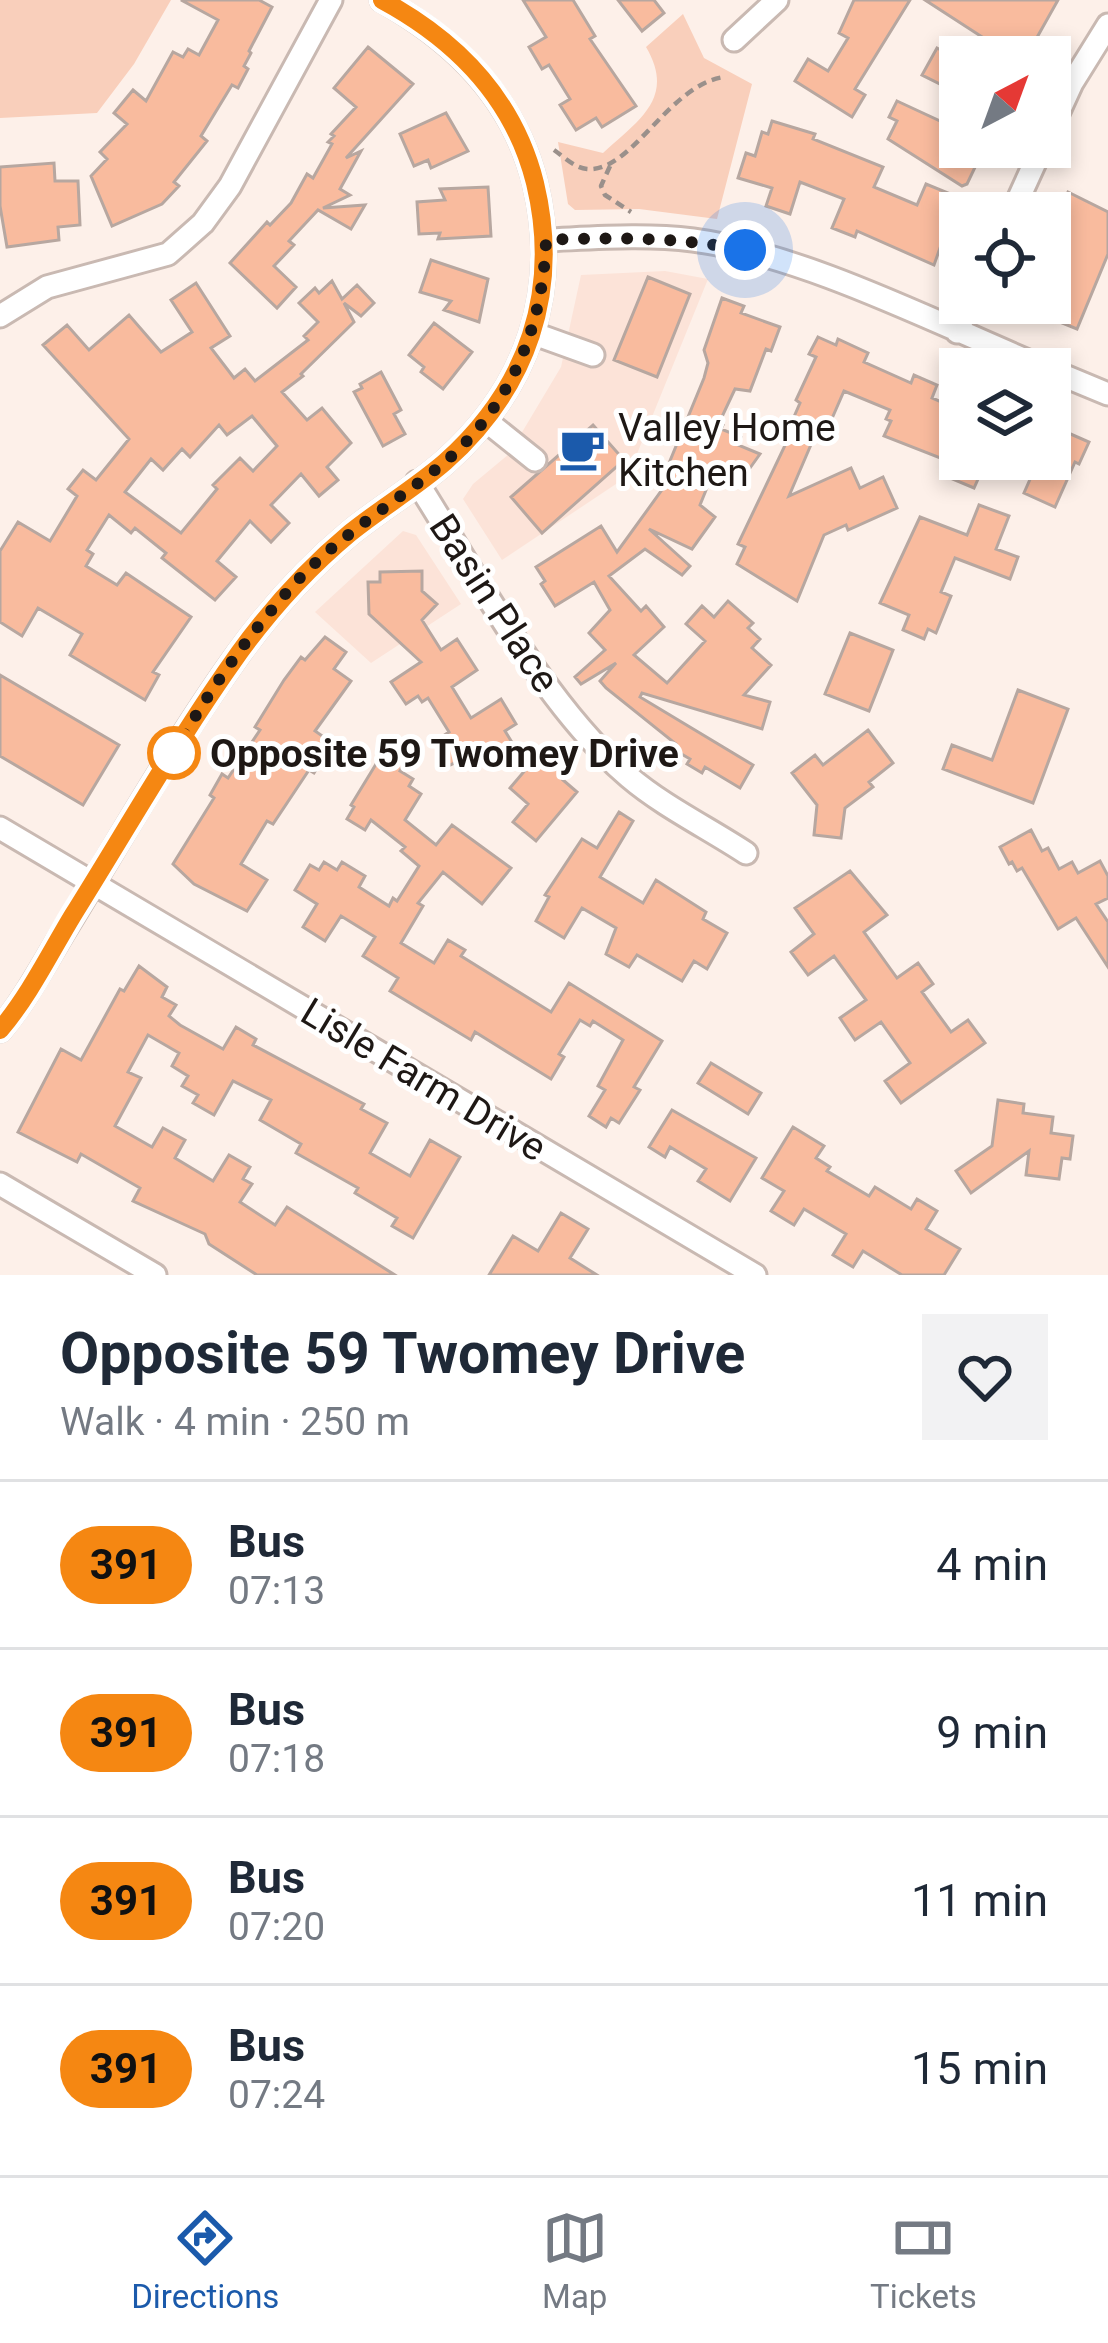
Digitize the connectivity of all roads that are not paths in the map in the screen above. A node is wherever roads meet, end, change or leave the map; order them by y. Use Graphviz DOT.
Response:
graph roads {
  1 [pos="331,0"];
  2 [pos="382,0"];
  3 [pos="777,0"];
  4 [pos="1108,26"];
  5 [pos="734,40"];
  6 [pos="1071,85"];
  7 [pos="546,240"];
  8 [pos="0,316"];
  9 [pos="961,324"];
  10 [pos="958,332"];
  11 [pos="532,333"];
  12 [pos="996,348"];
  13 [pos="593,355"];
  14 [pos="1071,379"];
  15 [pos="1108,394"];
  16 [pos="485,420"];
  17 [pos="535,460"];
  18 [pos="417,482"];
  19 [pos="0,828"];
  20 [pos="746,853"];
  21 [pos="94,882"];
  22 [pos="0,1030"];
  23 [pos="0,1184"];
  24 [pos="155,1275"];
  25 [pos="755,1275"];
  1 -- 8 [label="street"];
  2 -- 7 [label="street"];
  3 -- 5 [label="street"];
  4 -- 6 [label="street"];
  7 -- 10 [label="street"];
  7 -- 11 [label="street"];
  9 -- 10 [label="street"];
  10 -- 12 [label="street"];
  11 -- 13 [label="street"];
  11 -- 16 [label="street"];
  14 -- 15 [label="street"];
  16 -- 17 [label="street"];
  16 -- 18 [label="street"];
  18 -- 20 [label="street, Basin Place"];
  18 -- 21 [label="street"];
  19 -- 21 [label="street, Lisle Farm Drive"];
  21 -- 22 [label="street"];
  21 -- 25 [label="street, Lisle Farm Drive"];
  23 -- 24 [label="street"];
}
